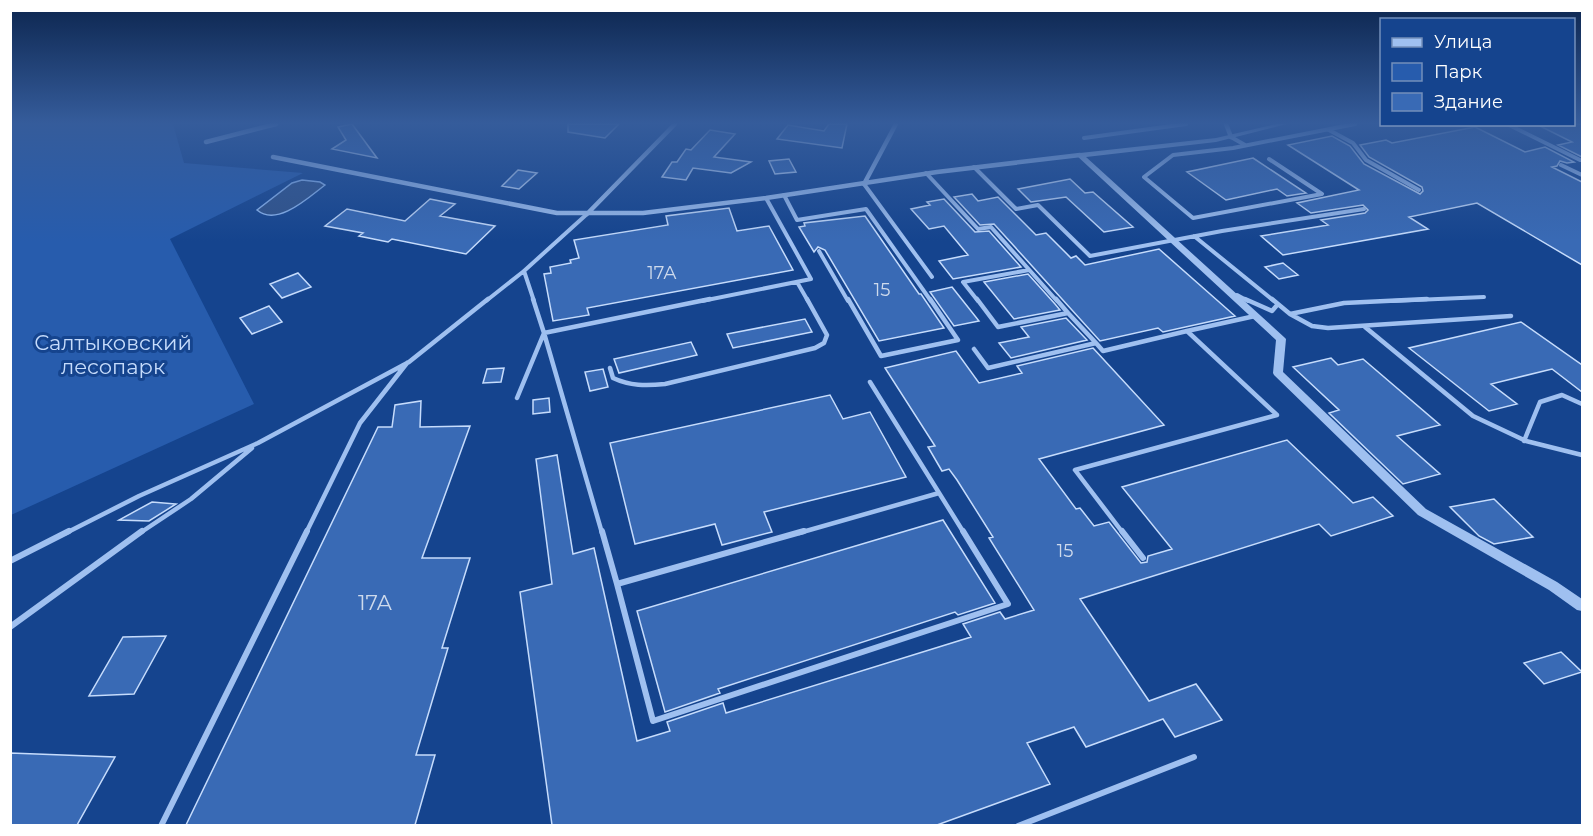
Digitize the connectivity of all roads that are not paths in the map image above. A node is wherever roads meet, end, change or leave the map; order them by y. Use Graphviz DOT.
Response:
graph roads {
  1 [pos="303,163"];
  2 [pos="637,163"];
  3 [pos="875,163"];
  4 [pos="1009,163"];
  5 [pos="1089,163"];
  6 [pos="1162,163"];
  7 [pos="1275,163"];
  8 [pos="1371,163"];
  9 [pos="1561,165"];
  10 [pos="974,167"];
  11 [pos="926,173"];
  12 [pos="1582,175"];
  13 [pos="864,184"];
  14 [pos="1419,190"];
  15 [pos="784,195"];
  16 [pos="766,198"];
  17 [pos="1364,209"];
  18 [pos="587,214"];
  19 [pos="1194,236"];
  20 [pos="1171,240"];
  21 [pos="819,251"];
  22 [pos="1029,270"];
  23 [pos="524,271"];
  24 [pos="932,277"];
  25 [pos="797,282"];
  26 [pos="1224,288"];
  27 [pos="1484,297"];
  28 [pos="1278,304"];
  29 [pos="1068,313"];
  30 [pos="1290,314"];
  31 [pos="1255,316"];
  32 [pos="1511,316"];
  33 [pos="1365,327"];
  34 [pos="1187,331"];
  35 [pos="544,333"];
  36 [pos="1096,343"];
  37 [pos="974,349"];
  38 [pos="408,362"];
  39 [pos="610,368"];
  40 [pos="870,382"];
  41 [pos="516,398"];
  42 [pos="1582,404"];
  43 [pos="1524,441"];
  44 [pos="258,443"];
  45 [pos="1582,455"];
  46 [pos="939,493"];
  47 [pos="1143,558"];
  48 [pos="10,561"];
  49 [pos="617,584"];
  50 [pos="1582,606"];
  51 [pos="10,627"];
  52 [pos="1194,757"];
  53 [pos="161,825"];
  54 [pos="1017,825"];
  1 -- 18 [label="street"];
  2 -- 18 [label="street"];
  3 -- 13 [label="street"];
  4 -- 10 [label="street"];
  5 -- 20 [label="street"];
  6 -- 7 [label="lane"];
  8 -- 14 [label="lane"];
  9 -- 12 [label="lane"];
  10 -- 11 [label="street"];
  10 -- 20 [label="lane"];
  11 -- 13 [label="street"];
  11 -- 22 [label="lane"];
  13 -- 15 [label="street"];
  13 -- 24 [label="lane"];
  15 -- 16 [label="street"];
  15 -- 21 [label="lane"];
  16 -- 18 [label="street"];
  16 -- 25 [label="lane"];
  17 -- 19 [label="lane"];
  18 -- 23 [label="lane"];
  19 -- 20 [label="lane"];
  19 -- 28 [label="lane"];
  20 -- 26 [label="street"];
  22 -- 29 [label="lane"];
  22 -- 29 [label="lane"];
  23 -- 35 [label="lane"];
  23 -- 38 [label="lane"];
  25 -- 35 [label="lane"];
  25 -- 39 [label="lane"];
  26 -- 28 [label="lane"];
  26 -- 31 [label="street"];
  27 -- 30 [label="lane"];
  28 -- 30 [label="lane"];
  29 -- 36 [label="lane"];
  30 -- 33 [label="lane"];
  31 -- 34 [label="lane"];
  31 -- 50 [label="street"];
  32 -- 33 [label="lane"];
  33 -- 43 [label="lane"];
  34 -- 36 [label="lane"];
  34 -- 47 [label="lane"];
  35 -- 41 [label="lane"];
  35 -- 49 [label="lane"];
  36 -- 37 [label="lane"];
  38 -- 44 [label="lane"];
  38 -- 53 [label="lane"];
  40 -- 46 [label="lane"];
  42 -- 43 [label="lane"];
  43 -- 45 [label="lane"];
  44 -- 48 [label="lane"];
  44 -- 51 [label="lane"];
  46 -- 49 [label="lane"];
  46 -- 49 [label="lane"];
  52 -- 54 [label="lane"];
}
